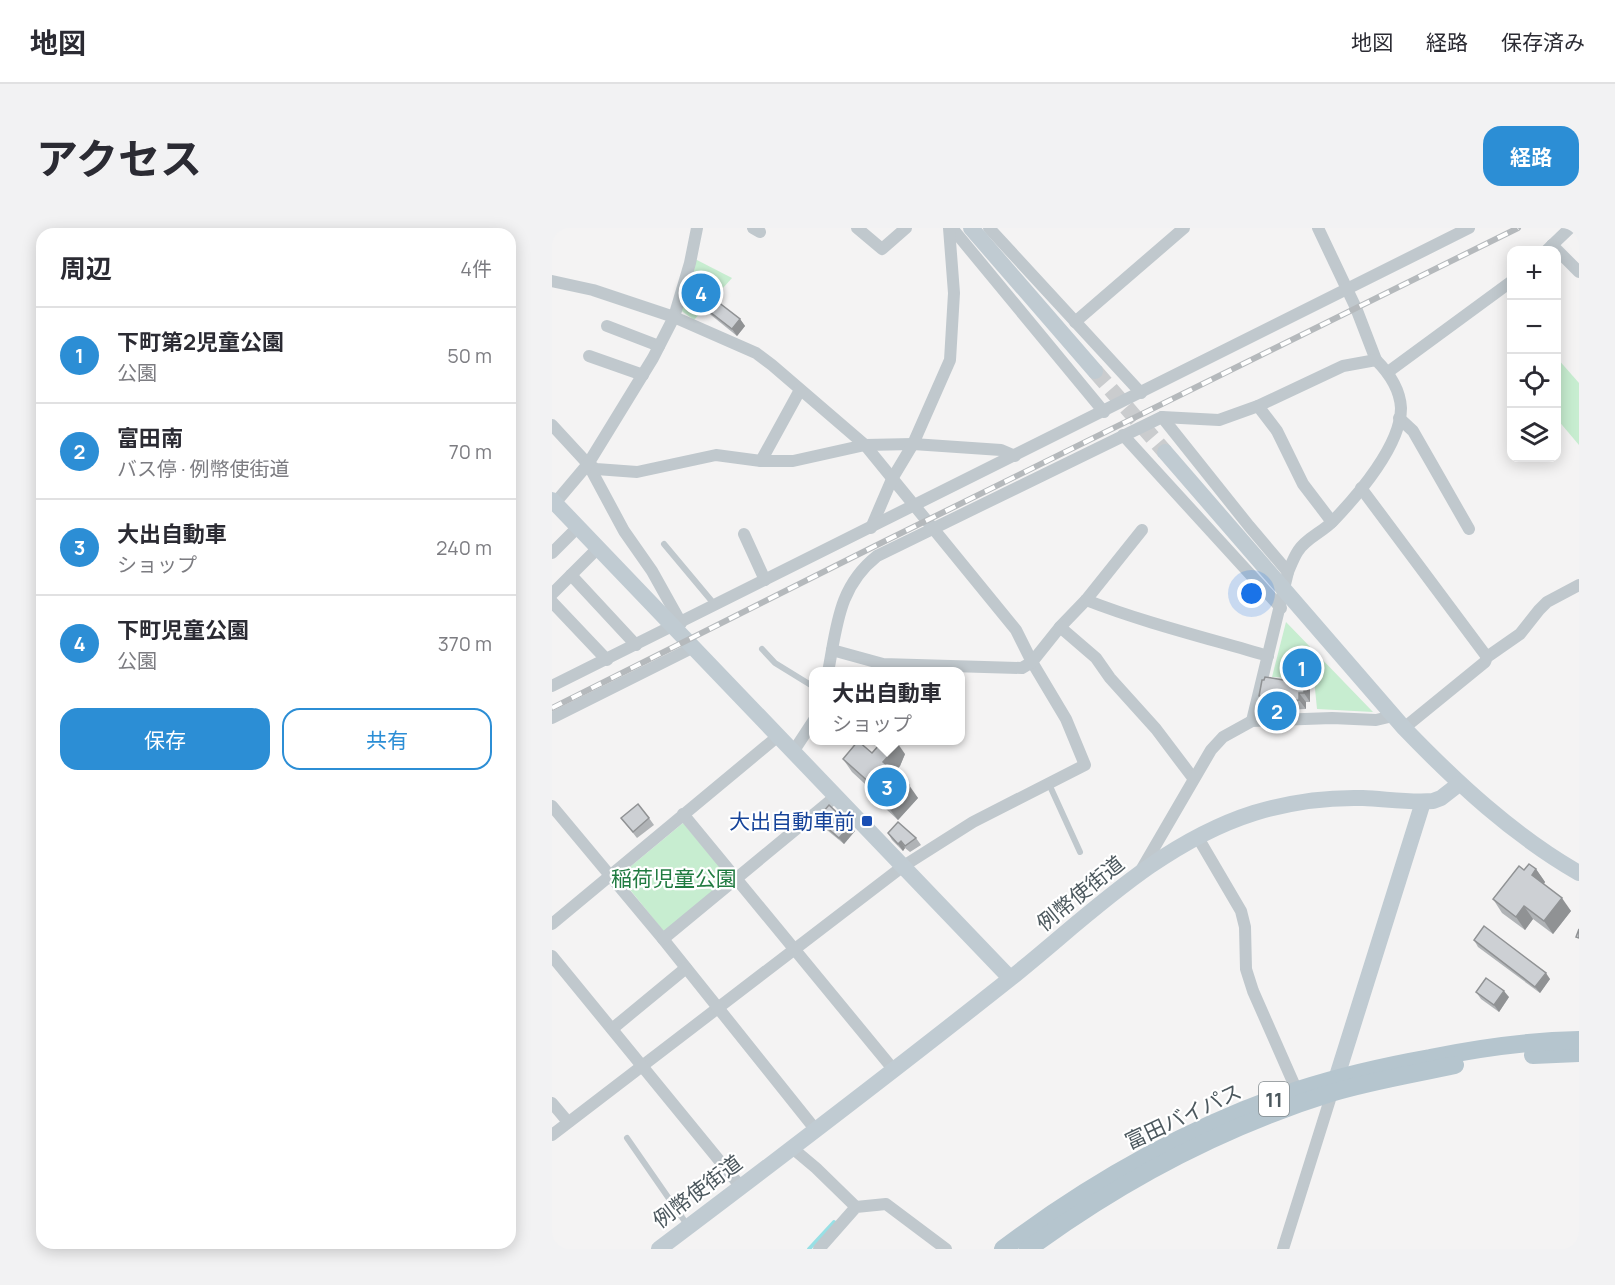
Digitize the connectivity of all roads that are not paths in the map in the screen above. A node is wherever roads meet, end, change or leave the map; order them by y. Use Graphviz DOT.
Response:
graph roads {
  1 [pos="697,228"];
  2 [pos="858,228"];
  3 [pos="906,228"];
  4 [pos="951,228"];
  5 [pos="971,228"];
  6 [pos="989,228"];
  7 [pos="1184,228"];
  8 [pos="1318,228"];
  9 [pos="1469,228"];
  10 [pos="1570,228"];
  11 [pos="1551,246"];
  12 [pos="1561,258"];
  13 [pos="1579,272"];
  14 [pos="552,281"];
  15 [pos="1507,284"];
  16 [pos="1348,290"];
  17 [pos="674,317"];
  18 [pos="1075,322"];
  19 [pos="607,326"];
  20 [pos="659,346"];
  21 [pos="589,356"];
  22 [pos="1376,360"];
  23 [pos="1095,371"];
  24 [pos="1388,372"];
  25 [pos="644,375"];
  26 [pos="800,390"];
  27 [pos="1141,393"];
  28 [pos="1258,406"];
  29 [pos="1104,412"];
  30 [pos="1162,417"];
  31 [pos="1399,418"];
  32 [pos="552,425"];
  33 [pos="1123,435"];
  34 [pos="913,444"];
  35 [pos="865,445"];
  36 [pos="1165,452"];
  37 [pos="1015,456"];
  38 [pos="761,461"];
  39 [pos="588,464"];
  40 [pos="892,479"];
  41 [pos="1361,488"];
  42 [pos="553,501"];
  43 [pos="914,507"];
  44 [pos="1332,522"];
  45 [pos="578,527"];
  46 [pos="871,528"];
  47 [pos="932,528"];
  48 [pos="1469,529"];
  49 [pos="1142,530"];
  50 [pos="744,534"];
  51 [pos="664,544"];
  52 [pos="598,548"];
  53 [pos="552,553"];
  54 [pos="1288,572"];
  55 [pos="571,575"];
  56 [pos="765,580"];
  57 [pos="1579,585"];
  58 [pos="1285,589"];
  59 [pos="552,594"];
  60 [pos="1086,600"];
  61 [pos="552,602"];
  62 [pos="715,606"];
  63 [pos="1281,608"];
  64 [pos="677,625"];
  65 [pos="1060,627"];
  66 [pos="636,645"];
  67 [pos="692,648"];
  68 [pos="762,649"];
  69 [pos="832,650"];
  70 [pos="1268,656"];
  71 [pos="1487,657"];
  72 [pos="607,660"];
  73 [pos="1032,662"];
  74 [pos="829,667"];
  75 [pos="918,667"];
  76 [pos="965,668"];
  77 [pos="809,684"];
  78 [pos="552,686"];
  79 [pos="552,718"];
  80 [pos="1252,721"];
  81 [pos="1398,722"];
  82 [pos="809,726"];
  83 [pos="777,737"];
  84 [pos="793,752"];
  85 [pos="1193,778"];
  86 [pos="1049,784"];
  87 [pos="1459,784"];
  88 [pos="835,797"];
  89 [pos="1423,802"];
  90 [pos="552,806"];
  91 [pos="683,814"];
  92 [pos="1197,836"];
  93 [pos="1080,852"];
  94 [pos="902,867"];
  95 [pos="1577,867"];
  96 [pos="1140,873"];
  97 [pos="610,876"];
  98 [pos="736,879"];
  99 [pos="552,924"];
  100 [pos="663,939"];
  101 [pos="794,950"];
  102 [pos="552,956"];
  103 [pos="686,968"];
  104 [pos="1010,978"];
  105 [pos="718,1008"];
  106 [pos="612,1029"];
  107 [pos="1579,1040"];
  108 [pos="1579,1053"];
  109 [pos="642,1065"];
  110 [pos="893,1068"];
  111 [pos="1334,1086"];
  112 [pos="1297,1090"];
  113 [pos="552,1103"];
  114 [pos="568,1122"];
  115 [pos="815,1130"];
  116 [pos="552,1135"];
  117 [pos="627,1137"];
  118 [pos="791,1147"];
  119 [pos="741,1187"];
  120 [pos="856,1207"];
  121 [pos="688,1227"];
  122 [pos="668,1246"];
  123 [pos="819,1249"];
  124 [pos="946,1249"];
  125 [pos="1003,1249"];
  126 [pos="1028,1249"];
  127 [pos="1283,1249"];
  1 -- 17 [label="street"];
  2 -- 3 [label="street"];
  4 -- 29 [label="street"];
  4 -- 34 [label="street"];
  5 -- 23 [label="street"];
  6 -- 18 [label="street"];
  7 -- 18 [label="street"];
  8 -- 16 [label="street"];
  9 -- 16 [label="street"];
  10 -- 11 [label="street"];
  12 -- 13 [label="street"];
  14 -- 17 [label="street"];
  15 -- 24 [label="street"];
  16 -- 22 [label="street"];
  16 -- 27 [label="street"];
  17 -- 20 [label="street"];
  17 -- 26 [label="street"];
  18 -- 27 [label="street"];
  19 -- 20 [label="street"];
  20 -- 25 [label="street"];
  21 -- 25 [label="street"];
  22 -- 24 [label="street"];
  22 -- 28 [label="street"];
  24 -- 31 [label="street"];
  25 -- 39 [label="street"];
  26 -- 35 [label="street"];
  26 -- 38 [label="street"];
  27 -- 29 [label="street"];
  28 -- 30 [label="street"];
  28 -- 44 [label="street"];
  29 -- 37 [label="street"];
  30 -- 33 [label="street"];
  30 -- 54 [label="street"];
  31 -- 41 [label="street"];
  31 -- 48 [label="street"];
  32 -- 39 [label="street"];
  33 -- 47 [label="street"];
  33 -- 63 [label="street"];
  34 -- 35 [label="street"];
  34 -- 37 [label="street"];
  34 -- 40 [label="street"];
  35 -- 38 [label="street"];
  35 -- 40 [label="street"];
  36 -- 58 [label="street"];
  37 -- 43 [label="street"];
  38 -- 39 [label="street"];
  39 -- 42 [label="street"];
  39 -- 64 [label="street"];
  40 -- 43 [label="street"];
  40 -- 46 [label="street"];
  41 -- 44 [label="street"];
  41 -- 71 [label="street"];
  42 -- 45 [label="street"];
  43 -- 46 [label="street"];
  43 -- 47 [label="street"];
  44 -- 54 [label="street"];
  45 -- 52 [label="street"];
  45 -- 53 [label="street"];
  46 -- 56 [label="street"];
  47 -- 69 [label="street"];
  47 -- 73 [label="street"];
  49 -- 60 [label="street"];
  50 -- 56 [label="street"];
  51 -- 62 [label="lane"];
  52 -- 55 [label="street"];
  52 -- 64 [label="street"];
  54 -- 58 [label="street"];
  55 -- 59 [label="street"];
  55 -- 66 [label="street"];
  56 -- 62 [label="street"];
  57 -- 71 [label="street"];
  58 -- 63 [label="street"];
  58 -- 81 [label="street"];
  60 -- 65 [label="street"];
  60 -- 70 [label="street"];
  61 -- 72 [label="street"];
  62 -- 64 [label="street"];
  63 -- 70 [label="street"];
  64 -- 66 [label="street"];
  64 -- 67 [label="street"];
  65 -- 73 [label="street"];
  65 -- 85 [label="street"];
  66 -- 72 [label="street"];
  67 -- 79 [label="street"];
  67 -- 83 [label="street"];
  68 -- 77 [label="lane"];
  69 -- 74 [label="street"];
  69 -- 75 [label="street"];
  70 -- 80 [label="street"];
  71 -- 81 [label="street"];
  72 -- 78 [label="street"];
  73 -- 76 [label="street"];
  73 -- 86 [label="street"];
  80 -- 81 [label="street"];
  80 -- 85 [label="street"];
  81 -- 87 [label="street"];
  82 -- 84 [label="street"];
  83 -- 84 [label="street"];
  83 -- 91 [label="street"];
  84 -- 88 [label="street"];
  85 -- 96 [label="street"];
  86 -- 93 [label="lane"];
  86 -- 94 [label="street"];
  87 -- 89 [label="street, 例幣使街道"];
  87 -- 95 [label="street"];
  88 -- 94 [label="street"];
  88 -- 98 [label="street"];
  89 -- 92 [label="street, 例幣使街道"];
  89 -- 111 [label="street"];
  90 -- 97 [label="street"];
  91 -- 97 [label="street"];
  91 -- 98 [label="street"];
  92 -- 96 [label="street, 例幣使街道"];
  92 -- 112 [label="street"];
  94 -- 101 [label="street"];
  94 -- 104 [label="street"];
  96 -- 104 [label="street, 例幣使街道"];
  97 -- 99 [label="street"];
  97 -- 100 [label="street"];
  98 -- 100 [label="street"];
  98 -- 101 [label="street"];
  100 -- 103 [label="street"];
  101 -- 105 [label="street"];
  101 -- 110 [label="street"];
  102 -- 106 [label="street"];
  103 -- 105 [label="street"];
  103 -- 106 [label="street"];
  104 -- 110 [label="street, 例幣使街道"];
  105 -- 109 [label="street"];
  105 -- 115 [label="street"];
  106 -- 109 [label="street"];
  107 -- 111 [label="main road, 富田バイパス / 11"];
  108 -- 111 [label="main road, 富田バイパス / 11"];
  109 -- 114 [label="street"];
  109 -- 119 [label="street"];
  110 -- 115 [label="street, 例幣使街道"];
  111 -- 112 [label="main road, 富田バイパス / 11"];
  111 -- 126 [label="main road, 富田バイパス / 11"];
  111 -- 127 [label="street"];
  112 -- 125 [label="main road, 富田バイパス / 11"];
  113 -- 114 [label="street"];
  114 -- 116 [label="street"];
  115 -- 118 [label="street, 例幣使街道"];
  117 -- 121 [label="lane"];
  118 -- 119 [label="street, 例幣使街道"];
  118 -- 120 [label="street"];
  119 -- 121 [label="street, 例幣使街道"];
  120 -- 123 [label="street"];
  120 -- 124 [label="street"];
  121 -- 122 [label="street, 例幣使街道"];
}
